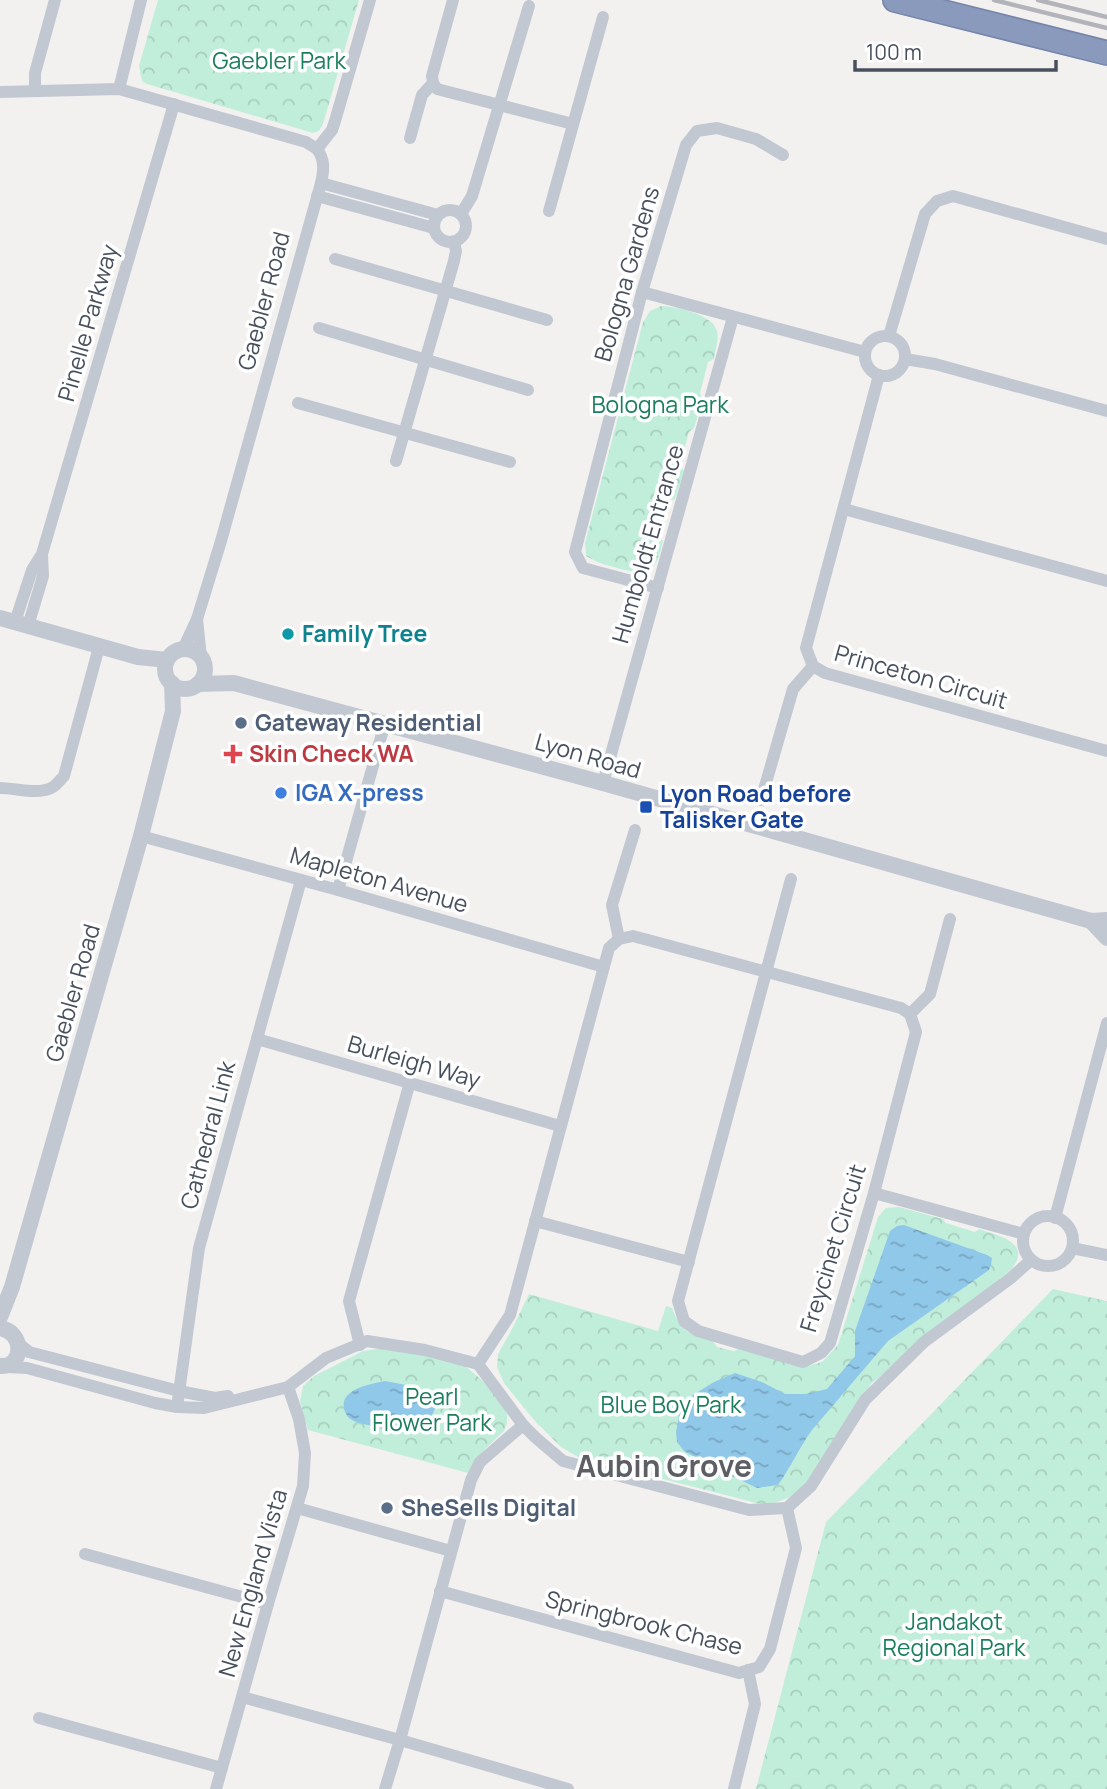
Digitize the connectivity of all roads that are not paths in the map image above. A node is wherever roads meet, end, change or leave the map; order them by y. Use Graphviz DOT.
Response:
graph roads {
  1 [pos="55,0"];
  2 [pos="141,0"];
  3 [pos="370,0"];
  4 [pos="453,0"];
  5 [pos="895,0"];
  6 [pos="529,5"];
  7 [pos="603,18"];
  8 [pos="1107,53"];
  9 [pos="433,83"];
  10 [pos="119,89"];
  11 [pos="35,91"];
  12 [pos="0,93"];
  13 [pos="174,104"];
  14 [pos="500,105"];
  15 [pos="573,124"];
  16 [pos="410,138"];
  17 [pos="317,149"];
  18 [pos="783,155"];
  19 [pos="321,183"];
  20 [pos="317,196"];
  21 [pos="549,211"];
  22 [pos="461,214"];
  23 [pos="436,222"];
  24 [pos="1107,239"];
  25 [pos="454,242"];
  26 [pos="335,259"];
  27 [pos="445,292"];
  28 [pos="642,292"];
  29 [pos="733,317"];
  30 [pos="547,320"];
  31 [pos="319,328"];
  32 [pos="889,336"];
  33 [pos="865,352"];
  34 [pos="905,359"];
  35 [pos="425,360"];
  36 [pos="879,375"];
  37 [pos="528,390"];
  38 [pos="298,403"];
  39 [pos="1107,411"];
  40 [pos="404,432"];
  41 [pos="396,461"];
  42 [pos="510,461"];
  43 [pos="844,509"];
  44 [pos="1107,581"];
  45 [pos="658,588"];
  46 [pos="197,619"];
  47 [pos="14,622"];
  48 [pos="99,647"];
  49 [pos="183,649"];
  50 [pos="138,657"];
  51 [pos="167,660"];
  52 [pos="203,660"];
  53 [pos="813,666"];
  54 [pos="170,681"];
  55 [pos="234,683"];
  56 [pos="195,686"];
  57 [pos="173,711"];
  58 [pos="385,723"];
  59 [pos="1107,751"];
  60 [pos="604,783"];
  61 [pos="0,788"];
  62 [pos="761,800"];
  63 [pos="635,830"];
  64 [pos="141,836"];
  65 [pos="791,879"];
  66 [pos="301,880"];
  67 [pos="338,890"];
  68 [pos="950,919"];
  69 [pos="1099,921"];
  70 [pos="1107,938"];
  71 [pos="619,939"];
  72 [pos="604,967"];
  73 [pos="765,972"];
  74 [pos="910,1014"];
  75 [pos="1107,1023"];
  76 [pos="257,1039"];
  77 [pos="410,1082"];
  78 [pos="560,1126"];
  79 [pos="874,1193"];
  80 [pos="1055,1218"];
  81 [pos="535,1221"];
  82 [pos="1024,1234"];
  83 [pos="1072,1248"];
  84 [pos="1107,1255"];
  85 [pos="1031,1260"];
  86 [pos="689,1262"];
  87 [pos="12,1287"];
  88 [pos="0,1317"];
  89 [pos="10,1334"];
  90 [pos="360,1345"];
  91 [pos="478,1364"];
  92 [pos="2,1367"];
  93 [pos="283,1389"];
  94 [pos="179,1391"];
  95 [pos="177,1407"];
  96 [pos="523,1425"];
  97 [pos="297,1508"];
  98 [pos="787,1508"];
  99 [pos="451,1550"];
  100 [pos="85,1553"];
  101 [pos="440,1591"];
  102 [pos="268,1604"];
  103 [pos="748,1670"];
  104 [pos="242,1697"];
  105 [pos="39,1718"];
  106 [pos="400,1740"];
  107 [pos="222,1768"];
  108 [pos="216,1789"];
  109 [pos="385,1789"];
  110 [pos="568,1789"];
  111 [pos="733,1789"];
  1 -- 11 [label="street"];
  2 -- 10 [label="street"];
  3 -- 17 [label="street"];
  4 -- 9 [label="street"];
  5 -- 8 [label="highway"];
  6 -- 14 [label="street"];
  7 -- 15 [label="street"];
  9 -- 14 [label="street"];
  9 -- 16 [label="street"];
  10 -- 11 [label="street"];
  10 -- 13 [label="street"];
  11 -- 12 [label="street"];
  13 -- 17 [label="street"];
  13 -- 47 [label="street, Pinelle Parkway"];
  14 -- 15 [label="street"];
  14 -- 22 [label="street"];
  15 -- 21 [label="street"];
  17 -- 19 [label="street, Gaebler Road"];
  18 -- 28 [label="street, Bologna Gardens"];
  19 -- 20 [label="street, Gaebler Road"];
  19 -- 23 [label="street"];
  20 -- 23 [label="street"];
  20 -- 46 [label="street, Gaebler Road"];
  22 -- 23 [label="street"];
  22 -- 25 [label="street"];
  23 -- 25 [label="street"];
  24 -- 32 [label="street"];
  25 -- 27 [label="street"];
  26 -- 27 [label="street"];
  27 -- 30 [label="street"];
  27 -- 35 [label="street"];
  28 -- 29 [label="street"];
  28 -- 45 [label="street, Bologna Gardens"];
  29 -- 33 [label="street"];
  29 -- 45 [label="street, Humboldt Entrance"];
  31 -- 35 [label="street"];
  32 -- 33 [label="street"];
  32 -- 34 [label="street"];
  33 -- 36 [label="street"];
  34 -- 36 [label="street"];
  34 -- 39 [label="street"];
  35 -- 37 [label="street"];
  35 -- 40 [label="street"];
  36 -- 43 [label="street, Princeton Circuit"];
  38 -- 40 [label="street"];
  40 -- 41 [label="street"];
  40 -- 42 [label="street"];
  43 -- 44 [label="street"];
  43 -- 53 [label="street, Princeton Circuit"];
  45 -- 60 [label="street, Humboldt Entrance"];
  46 -- 49 [label="street, Gaebler Road"];
  46 -- 52 [label="street, Gaebler Road"];
  47 -- 48 [label="street"];
  48 -- 50 [label="street"];
  48 -- 61 [label="street"];
  49 -- 51 [label="street"];
  49 -- 52 [label="street"];
  50 -- 51 [label="street"];
  50 -- 54 [label="street"];
  51 -- 54 [label="street"];
  52 -- 55 [label="street, Lyon Road"];
  52 -- 56 [label="street"];
  53 -- 59 [label="street, Princeton Circuit"];
  53 -- 62 [label="street"];
  54 -- 56 [label="street"];
  54 -- 57 [label="street, Gaebler Road"];
  55 -- 56 [label="street, Lyon Road"];
  55 -- 58 [label="street, Lyon Road"];
  56 -- 57 [label="street, Gaebler Road"];
  57 -- 64 [label="street, Gaebler Road"];
  58 -- 60 [label="street, Lyon Road"];
  58 -- 67 [label="street"];
  60 -- 69 [label="street, Lyon Road"];
  63 -- 71 [label="street"];
  64 -- 66 [label="street, Mapleton Avenue"];
  64 -- 87 [label="street, Gaebler Road"];
  65 -- 73 [label="street, Freycinet Circuit"];
  66 -- 67 [label="street, Mapleton Avenue"];
  66 -- 76 [label="street, Cathedral Link"];
  67 -- 72 [label="street, Mapleton Avenue"];
  68 -- 74 [label="street"];
  69 -- 70 [label="street, Lyon Road"];
  71 -- 72 [label="street"];
  71 -- 73 [label="street"];
  72 -- 78 [label="street"];
  73 -- 74 [label="street"];
  73 -- 86 [label="street, Freycinet Circuit"];
  74 -- 79 [label="street, Freycinet Circuit"];
  75 -- 80 [label="street"];
  76 -- 77 [label="street, Burleigh Way"];
  76 -- 94 [label="street, Cathedral Link"];
  77 -- 78 [label="street, Burleigh Way"];
  77 -- 90 [label="street"];
  78 -- 81 [label="street"];
  79 -- 82 [label="street"];
  79 -- 86 [label="street, Freycinet Circuit"];
  80 -- 82 [label="street"];
  80 -- 83 [label="street"];
  81 -- 86 [label="street"];
  81 -- 91 [label="street"];
  82 -- 85 [label="street"];
  83 -- 84 [label="street"];
  83 -- 85 [label="street"];
  85 -- 98 [label="street"];
  87 -- 88 [label="street, Gaebler Road"];
  87 -- 89 [label="street, Gaebler Road"];
  89 -- 92 [label="street"];
  89 -- 94 [label="street"];
  90 -- 91 [label="street"];
  90 -- 93 [label="street"];
  91 -- 96 [label="street"];
  92 -- 95 [label="street"];
  93 -- 94 [label="street"];
  93 -- 95 [label="street"];
  93 -- 97 [label="street, New England Vista"];
  94 -- 95 [label="street, Cathedral Link"];
  96 -- 98 [label="street"];
  96 -- 99 [label="street"];
  97 -- 99 [label="street"];
  97 -- 102 [label="street, New England Vista"];
  98 -- 103 [label="street, Springbrook Chase"];
  99 -- 101 [label="street"];
  100 -- 102 [label="street"];
  101 -- 103 [label="street, Springbrook Chase"];
  101 -- 106 [label="street"];
  102 -- 104 [label="street, New England Vista"];
  103 -- 111 [label="street"];
  104 -- 106 [label="street"];
  104 -- 107 [label="street, New England Vista"];
  105 -- 107 [label="street"];
  106 -- 109 [label="street"];
  106 -- 110 [label="street"];
  107 -- 108 [label="street, New England Vista"];
}
